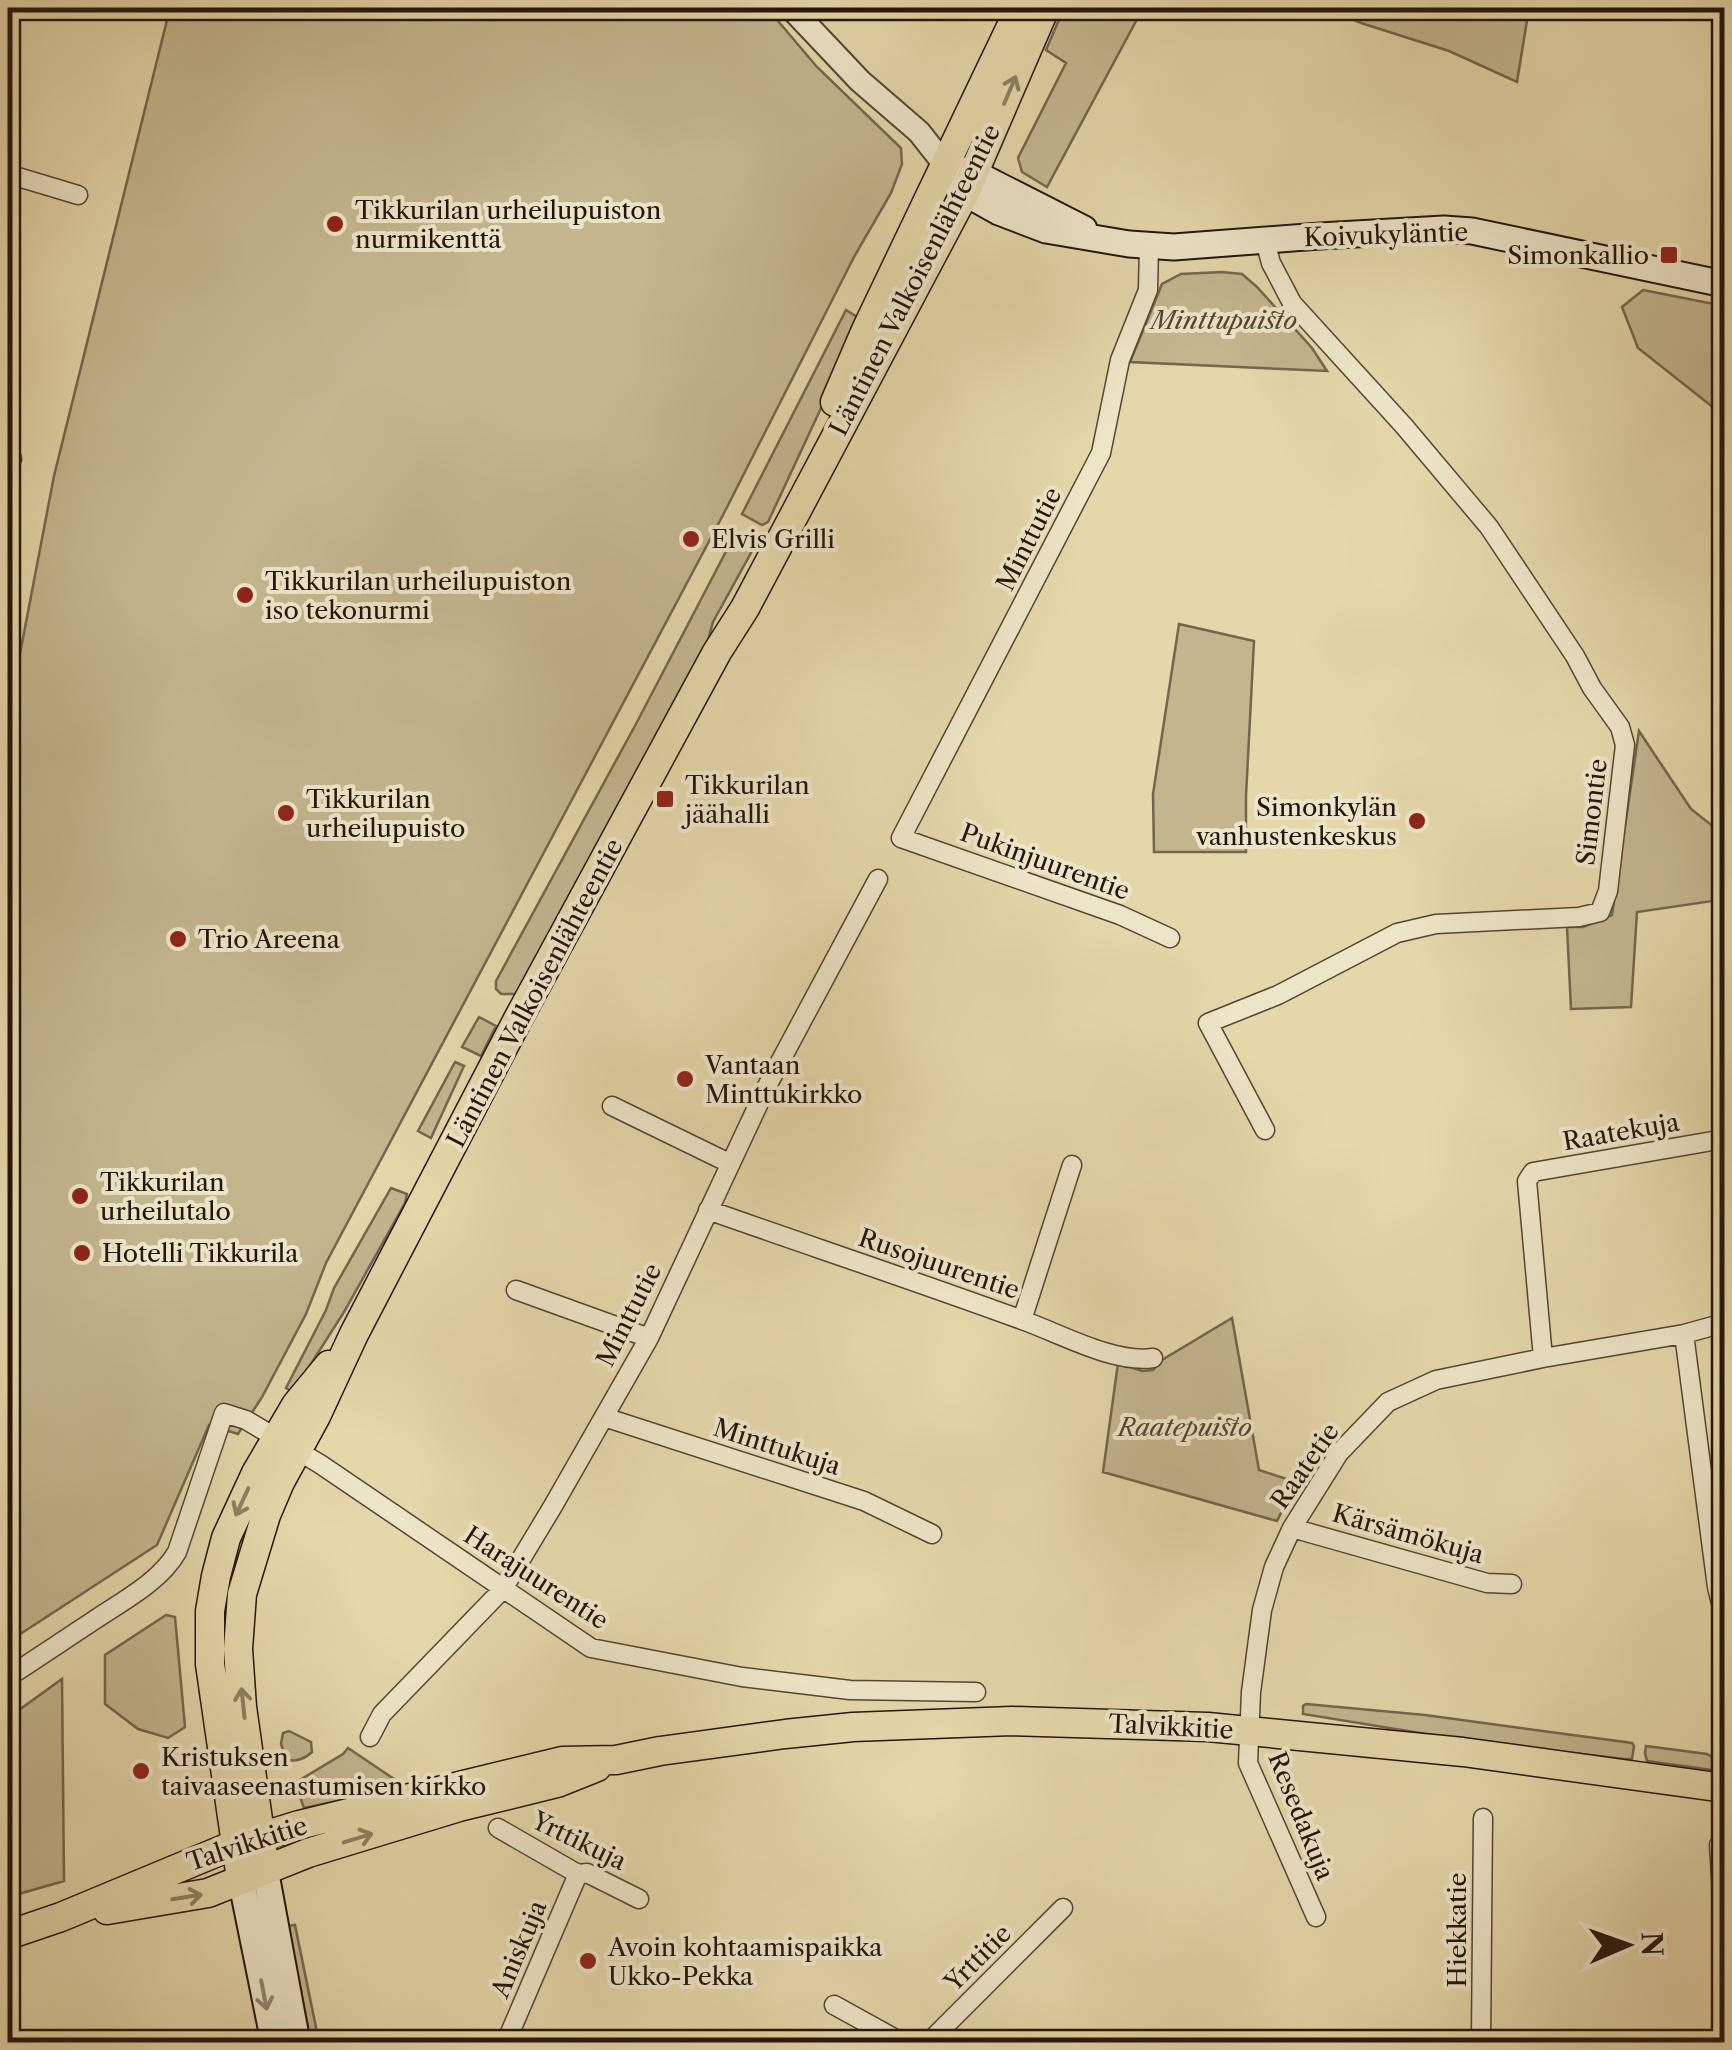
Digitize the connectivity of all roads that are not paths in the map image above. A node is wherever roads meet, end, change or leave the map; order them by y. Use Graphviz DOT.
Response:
graph roads {
  1 [pos="791,8"];
  2 [pos="1020,8"];
  3 [pos="1045,8"];
  4 [pos="944,166"];
  5 [pos="8,174"];
  6 [pos="970,183"];
  7 [pos="78,196"];
  8 [pos="1264,241"];
  9 [pos="1149,245"];
  10 [pos="1724,284"];
  11 [pos="717,652"];
  12 [pos="901,838"];
  13 [pos="878,879"];
  14 [pos="1170,938"];
  15 [pos="612,1106"];
  16 [pos="1265,1130"];
  17 [pos="1724,1139"];
  18 [pos="729,1162"];
  19 [pos="1072,1165"];
  20 [pos="708,1210"];
  21 [pos="516,1290"];
  22 [pos="1022,1320"];
  23 [pos="1724,1323"];
  24 [pos="1684,1334"];
  25 [pos="649,1338"];
  26 [pos="1153,1358"];
  27 [pos="1543,1358"];
  28 [pos="604,1417"];
  29 [pos="286,1444"];
  30 [pos="1292,1528"];
  31 [pos="932,1534"];
  32 [pos="1512,1584"];
  33 [pos="503,1589"];
  34 [pos="1724,1615"];
  35 [pos="8,1677"];
  36 [pos="976,1692"];
  37 [pos="1250,1730"];
  38 [pos="370,1737"];
  39 [pos="616,1760"];
  40 [pos="1724,1788"];
  41 [pos="1483,1818"];
  42 [pos="498,1828"];
  43 [pos="248,1840"];
  44 [pos="1718,1845"];
  45 [pos="253,1874"];
  46 [pos="578,1874"];
  47 [pos="639,1898"];
  48 [pos="1062,1908"];
  49 [pos="61,1917"];
  50 [pos="1316,1918"];
  51 [pos="1724,1922"];
  52 [pos="8,1935"];
  53 [pos="834,2004"];
  54 [pos="274,2042"];
  55 [pos="298,2042"];
  56 [pos="506,2042"];
  57 [pos="901,2042"];
  58 [pos="928,2042"];
  59 [pos="1481,2042"];
  1 -- 4 [label="street"];
  2 -- 4 [label="main road, Läntinen Valkoisenlähteentie"];
  6 -- 3 [label="main road, Läntinen Valkoisenlähteentie, one-way"];
  4 -- 6 [label="main road, Koivukyläntie"];
  4 -- 11 [label="main road, Läntinen Valkoisenlähteentie"];
  5 -- 7 [label="street"];
  6 -- 9 [label="main road, Koivukyläntie"];
  6 -- 11 [label="main road, Läntinen Valkoisenlähteentie"];
  8 -- 9 [label="main road, Koivukyläntie"];
  8 -- 10 [label="main road, Koivukyläntie"];
  8 -- 16 [label="street, Simontie"];
  9 -- 12 [label="street, Minttutie"];
  11 -- 29 [label="main road, Läntinen Valkoisenlähteentie"];
  12 -- 14 [label="street, Pukinjuurentie"];
  13 -- 18 [label="street, Minttutie"];
  15 -- 18 [label="street"];
  17 -- 27 [label="street, Raatekuja"];
  18 -- 20 [label="street, Minttutie"];
  19 -- 22 [label="street"];
  20 -- 22 [label="street, Rusojuurentie"];
  20 -- 25 [label="street, Minttutie"];
  21 -- 25 [label="street"];
  22 -- 26 [label="street, Rusojuurentie"];
  23 -- 24 [label="street, Raatetie"];
  24 -- 27 [label="street, Raatetie"];
  24 -- 34 [label="street"];
  25 -- 28 [label="street, Minttutie"];
  27 -- 30 [label="street, Raatetie"];
  28 -- 31 [label="street, Minttukuja"];
  28 -- 33 [label="street, Minttutie"];
  29 -- 33 [label="street, Harajuurentie"];
  29 -- 35 [label="street, Harajuurentie"];
  29 -- 43 [label="main road, Läntinen Valkoisenlähteentie"];
  30 -- 32 [label="street, Kärsämökuja"];
  30 -- 37 [label="street, Raatetie"];
  33 -- 36 [label="street, Harajuurentie"];
  33 -- 38 [label="street, Minttutie"];
  37 -- 39 [label="main road, Talvikkitie"];
  37 -- 40 [label="main road, Talvikkitie"];
  37 -- 50 [label="street, Resedakuja"];
  39 -- 43 [label="main road, Talvikkitie"];
  45 -- 39 [label="main road, Talvikkitie, one-way"];
  41 -- 59 [label="street, Hiekkatie"];
  42 -- 46 [label="street, Yrttikuja"];
  43 -- 45 [label="main road, Läntinen Valkoisenlähteentie"];
  43 -- 49 [label="main road, Talvikkitie"];
  44 -- 51 [label="street"];
  49 -- 45 [label="main road, Talvikkitie, one-way"];
  45 -- 54 [label="main road, one-way"];
  45 -- 55 [label="main road"];
  46 -- 47 [label="street, Yrttikuja"];
  46 -- 56 [label="street, Aniskuja"];
  48 -- 58 [label="street, Yrttitie"];
  49 -- 52 [label="main road, Talvikkitie"];
  53 -- 57 [label="street"];
}
